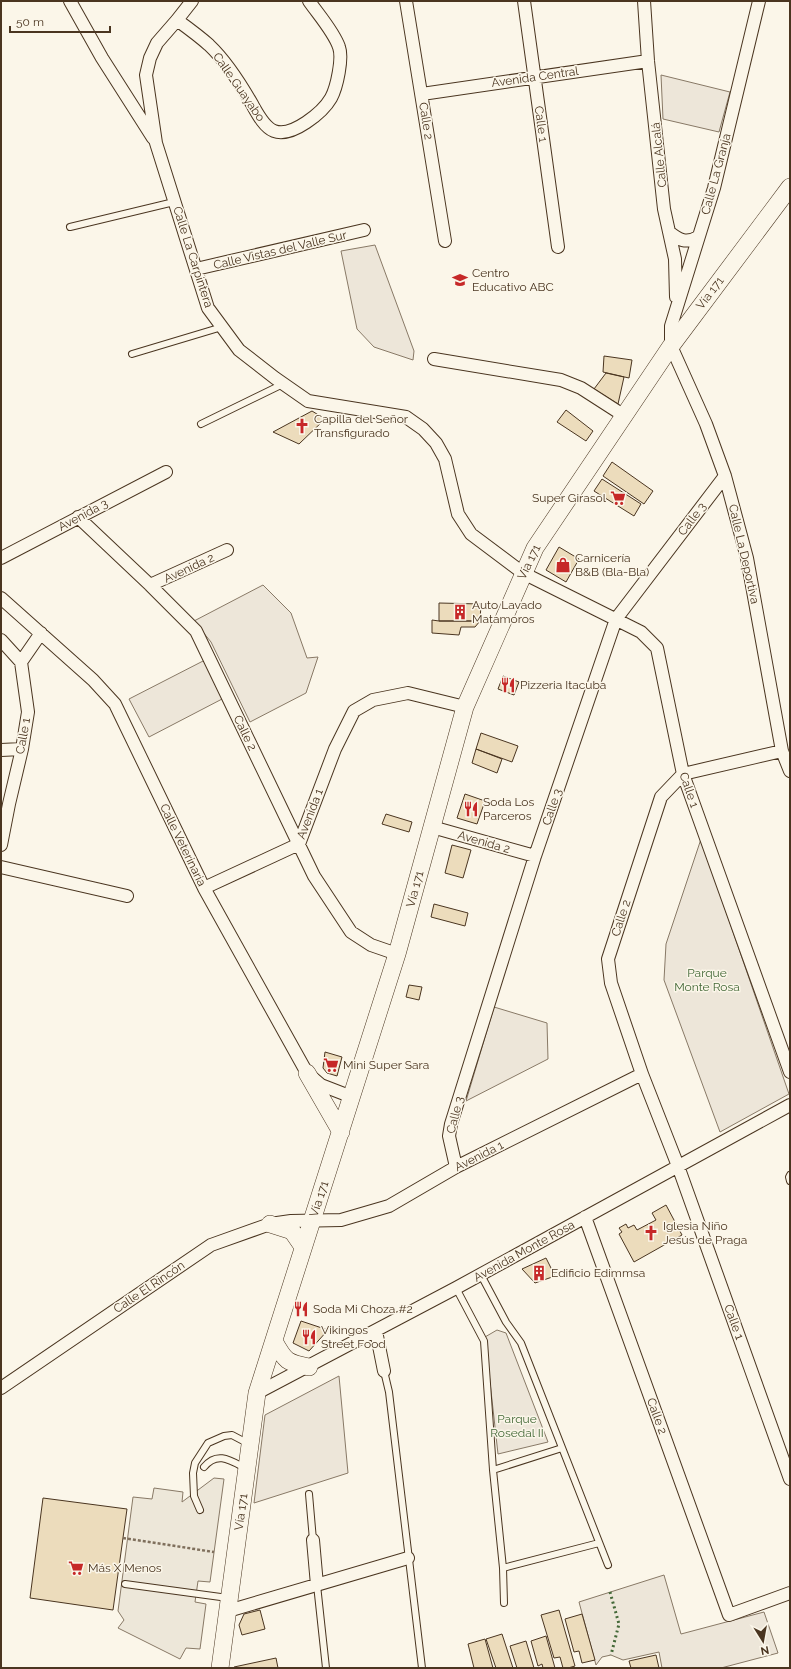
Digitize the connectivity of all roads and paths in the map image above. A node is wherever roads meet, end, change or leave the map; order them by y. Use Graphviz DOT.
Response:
graph roads {
  1 [pos="70,1"];
  2 [pos="192,1"];
  3 [pos="310,1"];
  4 [pos="406,1"];
  5 [pos="524,1"];
  6 [pos="644,1"];
  7 [pos="759,1"];
  8 [pos="178,20"];
  9 [pos="648,61"];
  10 [pos="534,77"];
  11 [pos="422,94"];
  12 [pos="156,142"];
  13 [pos="790,187"];
  14 [pos="174,202"];
  15 [pos="70,227"];
  16 [pos="364,230"];
  17 [pos="669,232"];
  18 [pos="698,237"];
  19 [pos="445,241"];
  20 [pos="558,247"];
  21 [pos="196,269"];
  22 [pos="676,309"];
  23 [pos="222,327"];
  24 [pos="670,346"];
  25 [pos="132,354"];
  26 [pos="434,359"];
  27 [pos="283,384"];
  28 [pos="623,414"];
  29 [pos="201,424"];
  30 [pos="166,472"];
  31 [pos="725,476"];
  32 [pos="78,517"];
  33 [pos="227,550"];
  34 [pos="1,558"];
  35 [pos="523,573"];
  36 [pos="150,585"];
  37 [pos="1,598"];
  38 [pos="616,619"];
  39 [pos="41,633"];
  40 [pos="1,640"];
  41 [pos="21,662"];
  42 [pos="465,706"];
  43 [pos="22,749"];
  44 [pos="1,750"];
  45 [pos="782,751"];
  46 [pos="790,771"];
  47 [pos="683,774"];
  48 [pos="432,827"];
  49 [pos="299,844"];
  50 [pos="1,845"];
  51 [pos="535,856"];
  52 [pos="1,867"];
  53 [pos="204,888"];
  54 [pos="127,896"];
  55 [pos="397,954"];
  56 [pos="790,1072"];
  57 [pos="307,1073"];
  58 [pos="642,1074"];
  59 [pos="352,1097"];
  60 [pos="790,1105"];
  61 [pos="340,1132"];
  62 [pos="678,1166"];
  63 [pos="456,1167"];
  64 [pos="790,1175"];
  65 [pos="790,1181"];
  66 [pos="585,1217"];
  67 [pos="312,1220"];
  68 [pos="270,1224"];
  69 [pos="303,1247"];
  70 [pos="481,1275"];
  71 [pos="456,1288"];
  72 [pos="376,1331"];
  73 [pos="274,1341"];
  74 [pos="309,1367"];
  75 [pos="384,1371"];
  76 [pos="1,1388"];
  77 [pos="257,1394"];
  78 [pos="250,1445"];
  79 [pos="562,1448"];
  80 [pos="204,1467"];
  81 [pos="247,1469"];
  82 [pos="494,1470"];
  83 [pos="790,1479"];
  84 [pos="309,1494"];
  85 [pos="200,1510"];
  86 [pos="123,1538"];
  87 [pos="313,1540"];
  88 [pos="599,1543"];
  89 [pos="214,1552"];
  90 [pos="408,1558"];
  91 [pos="608,1565"];
  92 [pos="503,1568"];
  93 [pos="125,1584"];
  94 [pos="317,1585"];
  95 [pos="790,1593"];
  96 [pos="504,1603"];
  97 [pos="229,1605"];
  98 [pos="220,1668"];
  99 [pos="326,1668"];
  100 [pos="422,1668"];
  1 -- 12 [label="street"];
  2 -- 8 [label="street, Calle La Carpintera"];
  3 -- 8 [label="street, Calle Guayabo"];
  4 -- 11 [label="street, Calle 2"];
  5 -- 10 [label="street, Calle 1"];
  6 -- 9 [label="street, Calle Alcalá"];
  7 -- 18 [label="street, Calle La Granja"];
  8 -- 12 [label="street, Calle La Carpintera"];
  9 -- 10 [label="street, Avenida Central"];
  9 -- 17 [label="street, Calle Alcalá"];
  10 -- 11 [label="street, Avenida Central"];
  10 -- 20 [label="street, Calle 1"];
  11 -- 19 [label="street, Calle 2"];
  12 -- 14 [label="street, Calle La Carpintera"];
  13 -- 24 [label="main road, Vía 171"];
  14 -- 15 [label="lane"];
  14 -- 21 [label="street, Calle La Carpintera"];
  16 -- 21 [label="street, Calle Vistas del Valle Sur"];
  17 -- 18 [label="street"];
  17 -- 22 [label="street, Calle Alcalá"];
  18 -- 22 [label="street, Calle La Granja"];
  21 -- 23 [label="street, Calle La Carpintera"];
  22 -- 24 [label="street, Calle La Granja"];
  23 -- 25 [label="lane"];
  23 -- 27 [label="street, Calle La Carpintera"];
  24 -- 28 [label="main road, Vía 171"];
  24 -- 31 [label="street, Calle La Deportiva"];
  26 -- 28 [label="street"];
  27 -- 29 [label="lane"];
  27 -- 35 [label="street, Calle La Carpintera"];
  28 -- 35 [label="main road, Vía 171"];
  30 -- 32 [label="street, Avenida 3"];
  31 -- 38 [label="street, Calle 3"];
  31 -- 45 [label="street, Calle La Deportiva"];
  32 -- 34 [label="street, Avenida 3"];
  32 -- 36 [label="street, Calle 2"];
  33 -- 36 [label="street, Avenida 2"];
  35 -- 38 [label="street, Calle 1"];
  35 -- 42 [label="main road, Vía 171"];
  36 -- 49 [label="street, Calle 2"];
  37 -- 39 [label="street, Calle Veterinaria"];
  38 -- 47 [label="street, Calle 1"];
  38 -- 51 [label="street, Calle 3"];
  39 -- 41 [label="street"];
  39 -- 53 [label="street, Calle Veterinaria"];
  40 -- 41 [label="street"];
  41 -- 43 [label="street, Calle 1"];
  42 -- 48 [label="main road, Vía 171"];
  42 -- 49 [label="street, Avenida 1"];
  43 -- 44 [label="street"];
  43 -- 50 [label="street, Calle 1"];
  45 -- 46 [label="street, Calle La Deportiva"];
  45 -- 47 [label="street"];
  47 -- 56 [label="street, Calle 1"];
  47 -- 58 [label="street, Calle 2"];
  48 -- 51 [label="street, Avenida 2"];
  48 -- 55 [label="main road, Vía 171"];
  49 -- 53 [label="street, Avenida 1"];
  49 -- 55 [label="street, Calle 2"];
  51 -- 63 [label="street, Calle 3"];
  52 -- 54 [label="street"];
  53 -- 57 [label="street, Calle Veterinaria"];
  55 -- 59 [label="main road, Vía 171"];
  57 -- 59 [label="street, Calle Veterinaria"];
  57 -- 61 [label="main road"];
  58 -- 62 [label="street, Calle 2"];
  58 -- 63 [label="street, Avenida 1"];
  59 -- 61 [label="main road, Vía 171"];
  60 -- 62 [label="street, Avenida Monte Rosa"];
  61 -- 67 [label="main road, Vía 171"];
  62 -- 66 [label="street, Avenida Monte Rosa"];
  62 -- 83 [label="street, Calle 1"];
  63 -- 67 [label="street, Avenida 1"];
  64 -- 65 [label="lane"];
  66 -- 70 [label="street, Avenida Monte Rosa"];
  66 -- 95 [label="street, Calle 2"];
  67 -- 68 [label="street, Calle El Rincón"];
  67 -- 69 [label="main road, Vía 171"];
  68 -- 69 [label="main road"];
  68 -- 76 [label="street, Calle El Rincón"];
  69 -- 73 [label="main road, Vía 171"];
  70 -- 71 [label="street, Avenida Monte Rosa"];
  70 -- 79 [label="lane"];
  71 -- 72 [label="street, Avenida Monte Rosa"];
  71 -- 82 [label="lane"];
  72 -- 74 [label="street, Avenida Monte Rosa"];
  72 -- 75 [label="street"];
  73 -- 74 [label="main road"];
  73 -- 77 [label="main road, Vía 171"];
  74 -- 77 [label="street, Avenida Monte Rosa"];
  75 -- 90 [label="lane"];
  77 -- 78 [label="main road, Vía 171"];
  78 -- 81 [label="main road, Vía 171"];
  78 -- 85 [label="lane"];
  79 -- 82 [label="lane"];
  79 -- 88 [label="lane"];
  80 -- 81 [label="lane"];
  81 -- 97 [label="main road, Vía 171"];
  82 -- 92 [label="lane"];
  84 -- 87 [label="lane"];
  86 -- 89 [label="path"];
  87 -- 94 [label="street"];
  88 -- 91 [label="lane"];
  88 -- 92 [label="lane"];
  90 -- 94 [label="street"];
  90 -- 100 [label="lane"];
  92 -- 96 [label="lane"];
  93 -- 97 [label="lane"];
  94 -- 97 [label="street"];
  94 -- 99 [label="lane"];
  97 -- 98 [label="main road, Vía 171"];
}
